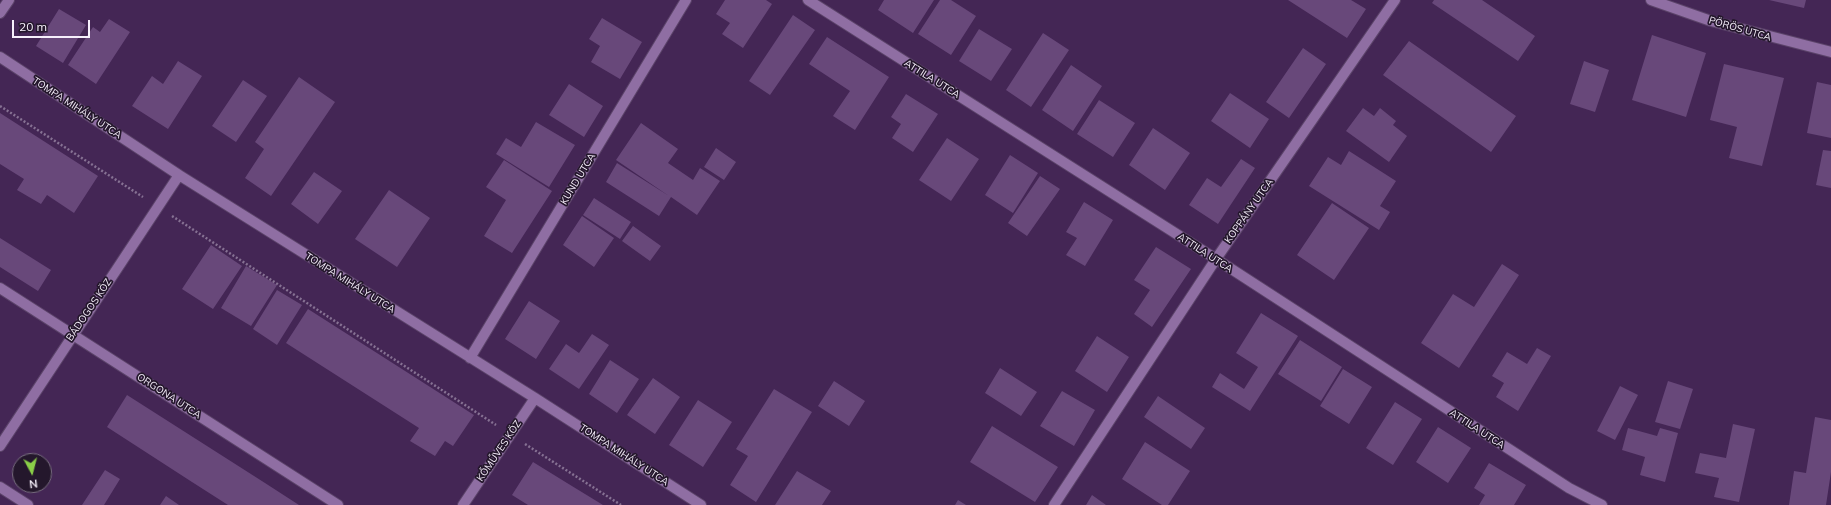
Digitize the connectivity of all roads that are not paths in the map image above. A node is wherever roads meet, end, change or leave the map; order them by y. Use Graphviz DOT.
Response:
graph roads {
  1 [pos="9,0"];
  2 [pos="686,0"];
  3 [pos="808,0"];
  4 [pos="1395,0"];
  5 [pos="1651,0"];
  6 [pos="0,13"];
  7 [pos="1831,52"];
  8 [pos="0,57"];
  9 [pos="179,175"];
  10 [pos="1216,259"];
  11 [pos="0,288"];
  12 [pos="73,335"];
  13 [pos="470,358"];
  14 [pos="535,398"];
  15 [pos="0,446"];
  16 [pos="0,487"];
  17 [pos="28,505"];
  18 [pos="338,505"];
  19 [pos="463,505"];
  20 [pos="701,505"];
  21 [pos="1054,505"];
  22 [pos="1602,505"];
  1 -- 6 [label="street"];
  2 -- 13 [label="street, KUND UTCA"];
  3 -- 10 [label="street, ATTILA UTCA"];
  4 -- 10 [label="street, KOPPÁNY UTCA"];
  5 -- 7 [label="street, PÖRÖS UTCA"];
  8 -- 9 [label="street, TOMPA MIHÁLY UTCA"];
  9 -- 12 [label="street, BÁDOGOS KÖZ"];
  9 -- 13 [label="street, TOMPA MIHÁLY UTCA"];
  10 -- 21 [label="street, KOPPÁNY UTCA"];
  10 -- 22 [label="street, ATTILA UTCA"];
  11 -- 12 [label="street, ORGONA UTCA"];
  12 -- 15 [label="street, BÁDOGOS KÖZ"];
  12 -- 18 [label="street, ORGONA UTCA"];
  13 -- 14 [label="street, TOMPA MIHÁLY UTCA"];
  14 -- 19 [label="street, KŐMŰVES KÖZ"];
  14 -- 20 [label="street, TOMPA MIHÁLY UTCA"];
  16 -- 17 [label="street"];
}
